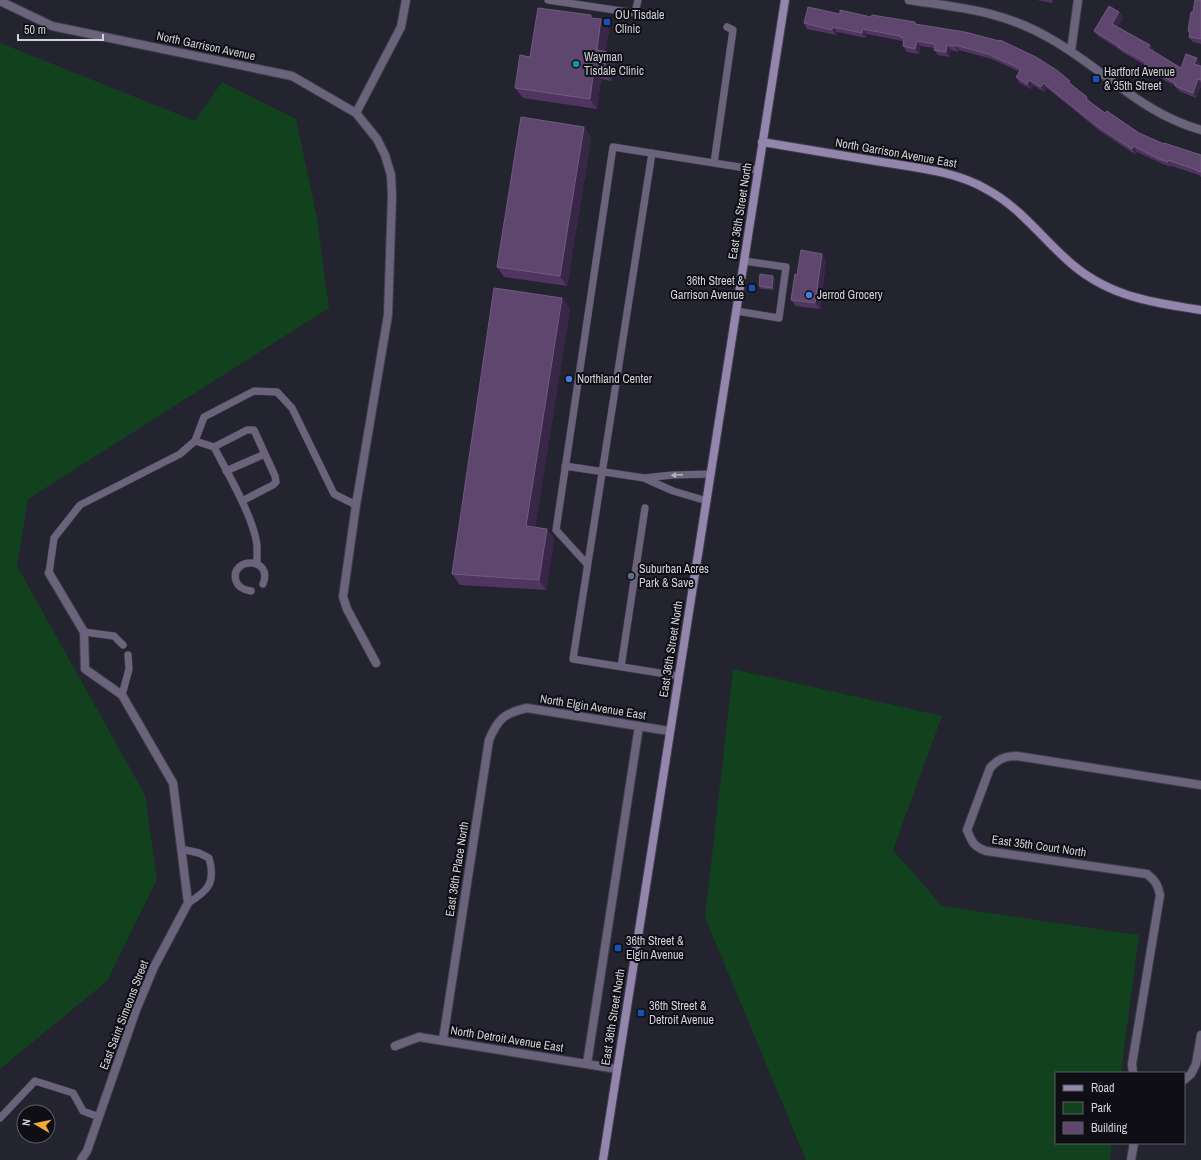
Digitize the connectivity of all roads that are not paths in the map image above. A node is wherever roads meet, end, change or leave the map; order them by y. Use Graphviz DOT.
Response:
graph roads {
  1 [pos="406,0"];
  2 [pos="548,0"];
  3 [pos="638,0"];
  4 [pos="785,0"];
  5 [pos="909,0"];
  6 [pos="1078,0"];
  7 [pos="0,1"];
  8 [pos="727,27"];
  9 [pos="1071,51"];
  10 [pos="356,113"];
  11 [pos="1201,130"];
  12 [pos="762,142"];
  13 [pos="652,153"];
  14 [pos="714,163"];
  15 [pos="758,170"];
  16 [pos="744,261"];
  17 [pos="1201,310"];
  18 [pos="736,311"];
  19 [pos="195,441"];
  20 [pos="214,447"];
  21 [pos="265,454"];
  22 [pos="565,466"];
  23 [pos="226,472"];
  24 [pos="602,472"];
  25 [pos="711,474"];
  26 [pos="644,478"];
  27 [pos="242,501"];
  28 [pos="707,501"];
  29 [pos="356,505"];
  30 [pos="645,508"];
  31 [pos="257,564"];
  32 [pos="587,564"];
  33 [pos="50,573"];
  34 [pos="263,584"];
  35 [pos="251,591"];
  36 [pos="84,632"];
  37 [pos="123,645"];
  38 [pos="128,656"];
  39 [pos="376,663"];
  40 [pos="621,667"];
  41 [pos="678,676"];
  42 [pos="122,695"];
  43 [pos="514,711"];
  44 [pos="639,726"];
  45 [pos="669,731"];
  46 [pos="1201,785"];
  47 [pos="181,850"];
  48 [pos="188,903"];
  49 [pos="1201,1035"];
  50 [pos="443,1040"];
  51 [pos="395,1046"];
  52 [pos="587,1064"];
  53 [pos="617,1069"];
  54 [pos="1133,1072"];
  55 [pos="1185,1079"];
  56 [pos="99,1117"];
  57 [pos="0,1118"];
  58 [pos="1134,1144"];
  59 [pos="87,1151"];
  60 [pos="81,1160"];
  61 [pos="87,1160"];
  62 [pos="603,1160"];
  63 [pos="1131,1160"];
  1 -- 10 [label="street"];
  2 -- 3 [label="lane"];
  4 -- 12 [label="main road, East 36th Street North"];
  5 -- 9 [label="street"];
  6 -- 9 [label="street"];
  7 -- 10 [label="street, North Garrison Avenue"];
  8 -- 14 [label="lane"];
  9 -- 11 [label="street"];
  10 -- 29 [label="street"];
  12 -- 15 [label="main road, East 36th Street North"];
  12 -- 17 [label="main road, North Garrison Avenue East"];
  13 -- 14 [label="lane"];
  13 -- 22 [label="lane"];
  13 -- 24 [label="lane"];
  14 -- 15 [label="lane"];
  15 -- 16 [label="main road, East 36th Street North"];
  16 -- 18 [label="main road, East 36th Street North"];
  16 -- 18 [label="lane"];
  18 -- 25 [label="main road, East 36th Street North"];
  19 -- 20 [label="lane"];
  19 -- 29 [label="lane"];
  19 -- 33 [label="lane"];
  20 -- 21 [label="lane"];
  20 -- 23 [label="lane"];
  21 -- 23 [label="lane"];
  21 -- 27 [label="lane"];
  22 -- 24 [label="lane"];
  22 -- 32 [label="lane"];
  23 -- 27 [label="lane"];
  24 -- 26 [label="lane"];
  24 -- 32 [label="lane"];
  25 -- 26 [label="lane, one-way"];
  25 -- 28 [label="main road, East 36th Street North"];
  26 -- 28 [label="lane"];
  27 -- 31 [label="lane"];
  28 -- 41 [label="main road, East 36th Street North"];
  29 -- 39 [label="street"];
  30 -- 40 [label="lane"];
  31 -- 34 [label="lane"];
  31 -- 35 [label="lane"];
  32 -- 40 [label="lane"];
  33 -- 36 [label="street"];
  36 -- 37 [label="lane"];
  36 -- 42 [label="street"];
  38 -- 42 [label="lane"];
  40 -- 41 [label="lane"];
  41 -- 45 [label="main road, East 36th Street North"];
  42 -- 47 [label="street"];
  43 -- 44 [label="street, North Elgin Avenue East"];
  43 -- 50 [label="street, East 36th Place North"];
  44 -- 45 [label="street, North Elgin Avenue East"];
  44 -- 52 [label="street, East 36th Street North"];
  45 -- 53 [label="main road, East 36th Street North"];
  46 -- 54 [label="street, East 35th Court North"];
  47 -- 48 [label="street"];
  47 -- 48 [label="lane"];
  48 -- 56 [label="street, East Saint Simeons Street"];
  49 -- 55 [label="street"];
  50 -- 51 [label="street, North Detroit Avenue East"];
  50 -- 52 [label="street, North Detroit Avenue East"];
  52 -- 53 [label="street, North Detroit Avenue East"];
  53 -- 62 [label="main road, East 36th Street North"];
  56 -- 57 [label="lane"];
  56 -- 59 [label="street, East Saint Simeons Street"];
  58 -- 63 [label="street"];
  59 -- 60 [label="street, East Saint Simeons Street"];
  59 -- 61 [label="street, East Saint Simeons Street"];
}
